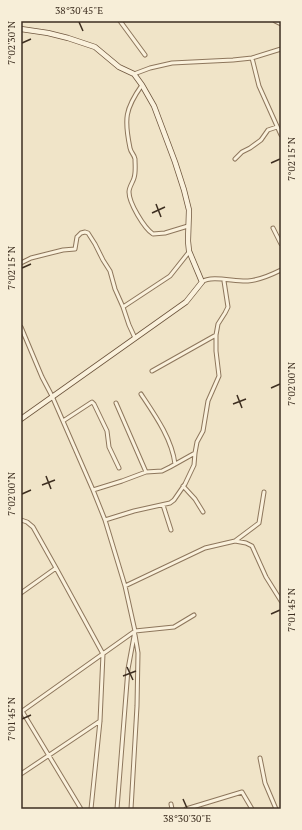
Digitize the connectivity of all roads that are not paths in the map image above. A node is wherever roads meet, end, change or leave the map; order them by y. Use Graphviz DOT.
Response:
graph roads {
  1 [pos="120,21"];
  2 [pos="275,21"];
  3 [pos="281,24"];
  4 [pos="21,29"];
  5 [pos="281,49"];
  6 [pos="145,54"];
  7 [pos="252,58"];
  8 [pos="134,74"];
  9 [pos="142,85"];
  10 [pos="277,128"];
  11 [pos="281,135"];
  12 [pos="235,159"];
  13 [pos="188,226"];
  14 [pos="273,228"];
  15 [pos="281,244"];
  16 [pos="189,251"];
  17 [pos="21,263"];
  18 [pos="281,270"];
  19 [pos="224,281"];
  20 [pos="202,282"];
  21 [pos="123,307"];
  22 [pos="21,327"];
  23 [pos="216,335"];
  24 [pos="135,338"];
  25 [pos="152,371"];
  26 [pos="140,394"];
  27 [pos="52,396"];
  28 [pos="116,403"];
  29 [pos="21,419"];
  30 [pos="63,421"];
  31 [pos="195,453"];
  32 [pos="175,464"];
  33 [pos="119,468"];
  34 [pos="146,472"];
  35 [pos="183,486"];
  36 [pos="94,490"];
  37 [pos="264,492"];
  38 [pos="163,505"];
  39 [pos="203,512"];
  40 [pos="21,520"];
  41 [pos="105,520"];
  42 [pos="171,530"];
  43 [pos="235,541"];
  44 [pos="56,568"];
  45 [pos="125,586"];
  46 [pos="21,593"];
  47 [pos="281,601"];
  48 [pos="194,615"];
  49 [pos="135,632"];
  50 [pos="103,654"];
  51 [pos="21,711"];
  52 [pos="100,721"];
  53 [pos="48,755"];
  54 [pos="260,758"];
  55 [pos="21,774"];
  56 [pos="171,804"];
  57 [pos="81,809"];
  58 [pos="91,809"];
  59 [pos="117,809"];
  60 [pos="131,809"];
  61 [pos="172,809"];
  62 [pos="186,809"];
  63 [pos="252,809"];
  64 [pos="276,809"];
  1 -- 6 [label="street"];
  2 -- 3 [label="street"];
  4 -- 8 [label="street"];
  5 -- 7 [label="street"];
  7 -- 8 [label="street"];
  7 -- 10 [label="street"];
  8 -- 9 [label="street"];
  9 -- 13 [label="street"];
  9 -- 13 [label="street"];
  10 -- 11 [label="street"];
  10 -- 12 [label="street"];
  13 -- 16 [label="street"];
  14 -- 15 [label="street"];
  16 -- 20 [label="street"];
  16 -- 21 [label="street"];
  17 -- 21 [label="street"];
  18 -- 19 [label="street"];
  19 -- 20 [label="street"];
  19 -- 23 [label="street"];
  20 -- 24 [label="street"];
  21 -- 24 [label="street"];
  22 -- 27 [label="street"];
  23 -- 25 [label="street"];
  23 -- 31 [label="street"];
  24 -- 27 [label="street"];
  26 -- 32 [label="street"];
  27 -- 29 [label="street"];
  27 -- 30 [label="street"];
  28 -- 34 [label="street"];
  30 -- 33 [label="street"];
  30 -- 36 [label="street"];
  31 -- 32 [label="street"];
  31 -- 35 [label="street"];
  32 -- 34 [label="street"];
  34 -- 36 [label="street"];
  35 -- 38 [label="street"];
  35 -- 39 [label="street"];
  36 -- 41 [label="street"];
  37 -- 43 [label="street"];
  38 -- 41 [label="street"];
  38 -- 42 [label="street"];
  40 -- 44 [label="street"];
  41 -- 45 [label="street"];
  43 -- 45 [label="street"];
  43 -- 47 [label="street"];
  44 -- 46 [label="street"];
  44 -- 50 [label="street"];
  45 -- 49 [label="street"];
  48 -- 49 [label="street"];
  49 -- 50 [label="street"];
  49 -- 59 [label="street"];
  49 -- 60 [label="street"];
  50 -- 51 [label="street"];
  50 -- 52 [label="street"];
  51 -- 53 [label="street"];
  52 -- 53 [label="street"];
  52 -- 58 [label="street"];
  53 -- 55 [label="street"];
  53 -- 57 [label="street"];
  54 -- 64 [label="street"];
  56 -- 61 [label="street"];
  62 -- 63 [label="street"];
}
